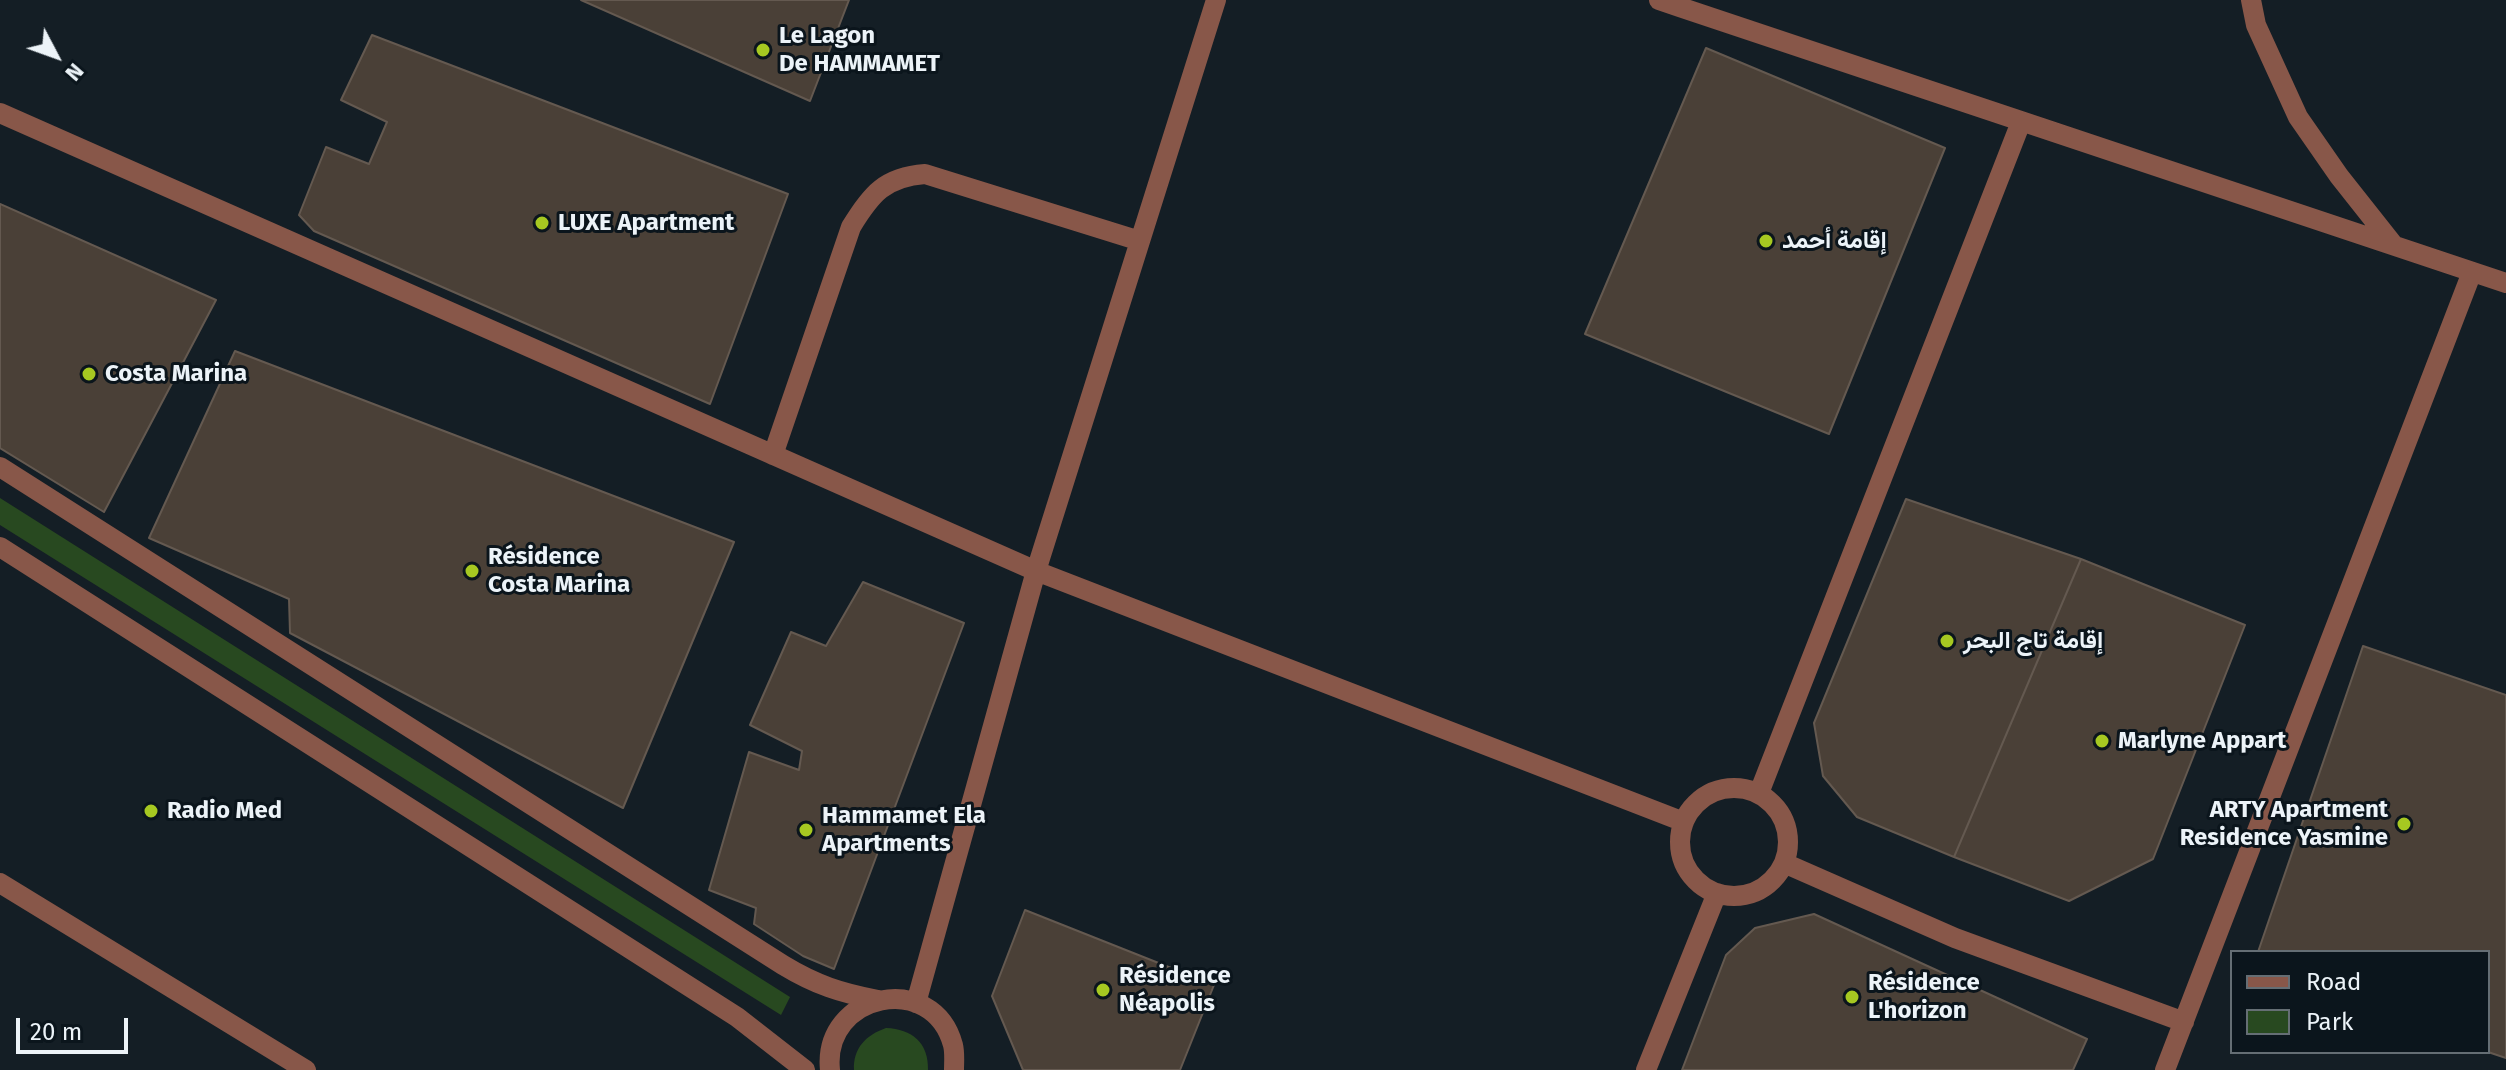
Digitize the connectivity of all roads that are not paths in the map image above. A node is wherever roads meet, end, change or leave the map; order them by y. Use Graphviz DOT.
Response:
graph roads {
  1 [pos="1216,0"];
  2 [pos="1659,0"];
  3 [pos="2251,0"];
  4 [pos="0,113"];
  5 [pos="2021,122"];
  6 [pos="1140,241"];
  7 [pos="2392,243"];
  8 [pos="2472,272"];
  9 [pos="2506,283"];
  10 [pos="773,455"];
  11 [pos="0,467"];
  12 [pos="0,547"];
  13 [pos="1036,571"];
  14 [pos="1759,793"];
  15 [pos="1684,822"];
  16 [pos="1784,863"];
  17 [pos="0,883"];
  18 [pos="1717,893"];
  19 [pos="878,1000"];
  20 [pos="916,1003"];
  21 [pos="2184,1022"];
  22 [pos="953,1047"];
  23 [pos="306,1070"];
  24 [pos="805,1070"];
  25 [pos="830,1070"];
  26 [pos="954,1070"];
  27 [pos="970,1070"];
  28 [pos="1646,1070"];
  29 [pos="2165,1070"];
  1 -- 6 [label="street"];
  2 -- 5 [label="street"];
  3 -- 7 [label="street"];
  4 -- 10 [label="street"];
  5 -- 7 [label="street"];
  5 -- 14 [label="street"];
  6 -- 10 [label="street"];
  6 -- 13 [label="street"];
  7 -- 8 [label="street"];
  8 -- 9 [label="street"];
  8 -- 21 [label="street"];
  10 -- 13 [label="street"];
  11 -- 19 [label="street"];
  12 -- 24 [label="street"];
  13 -- 15 [label="street"];
  13 -- 20 [label="street"];
  14 -- 15 [label="street"];
  14 -- 16 [label="street"];
  15 -- 18 [label="street"];
  16 -- 18 [label="street"];
  16 -- 21 [label="street"];
  17 -- 23 [label="street"];
  18 -- 28 [label="street"];
  19 -- 20 [label="street"];
  19 -- 25 [label="street"];
  20 -- 22 [label="street"];
  21 -- 29 [label="street"];
  22 -- 26 [label="street"];
  22 -- 27 [label="street"];
}
